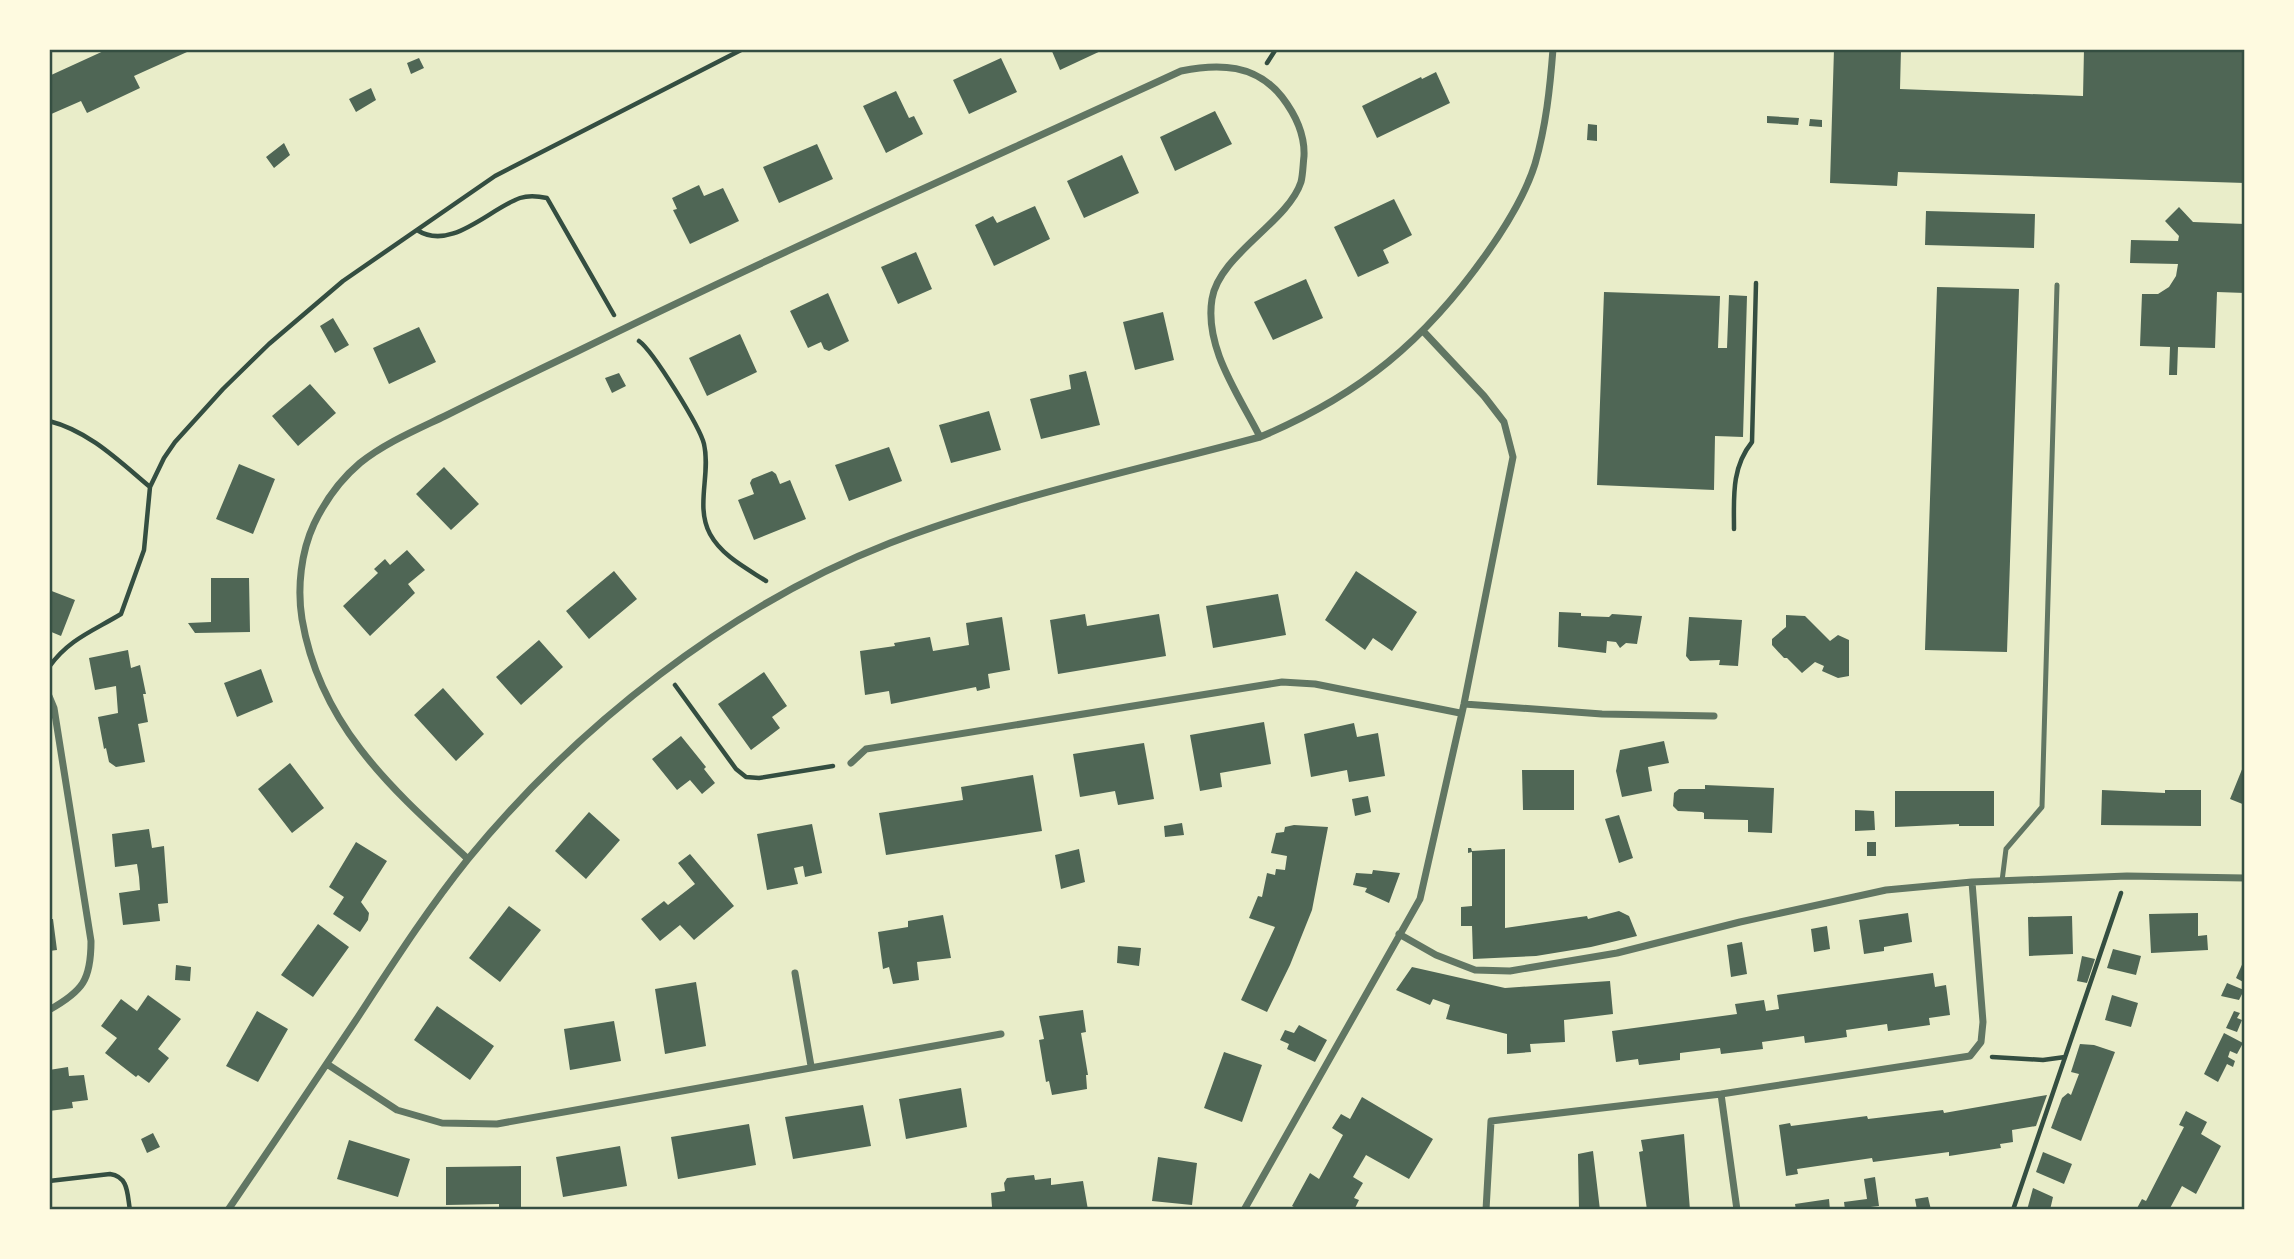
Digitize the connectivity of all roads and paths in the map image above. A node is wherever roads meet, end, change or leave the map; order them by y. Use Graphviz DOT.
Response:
graph roads {
  1 [pos="743,49"];
  2 [pos="1553,49"];
  3 [pos="417,230"];
  4 [pos="1756,283"];
  5 [pos="2057,285"];
  6 [pos="622,329"];
  7 [pos="1424,332"];
  8 [pos="49,422"];
  9 [pos="1260,437"];
  10 [pos="150,487"];
  11 [pos="1734,529"];
  12 [pos="785,593"];
  13 [pos="49,667"];
  14 [pos="665,672"];
  15 [pos="49,696"];
  16 [pos="1464,704"];
  17 [pos="1460,713"];
  18 [pos="1714,716"];
  19 [pos="851,764"];
  20 [pos="468,859"];
  21 [pos="2127,876"];
  22 [pos="2245,878"];
  23 [pos="2003,881"];
  24 [pos="1972,882"];
  25 [pos="1399,934"];
  26 [pos="795,972"];
  27 [pos="49,1010"];
  28 [pos="1001,1034"];
  29 [pos="1970,1056"];
  30 [pos="2066,1057"];
  31 [pos="327,1064"];
  32 [pos="811,1066"];
  33 [pos="1721,1094"];
  34 [pos="49,1181"];
  35 [pos="131,1210"];
  36 [pos="228,1210"];
  37 [pos="1244,1210"];
  38 [pos="1486,1210"];
  39 [pos="1737,1210"];
  40 [pos="2012,1210"];
  1 -- 3 [label="path"];
  2 -- 7 [label="street"];
  3 -- 6 [label="path"];
  3 -- 10 [label="path"];
  4 -- 11 [label="path"];
  5 -- 23 [label="lane"];
  6 -- 9 [label="street"];
  6 -- 12 [label="path"];
  6 -- 20 [label="street"];
  7 -- 9 [label="street"];
  7 -- 16 [label="street"];
  8 -- 10 [label="path"];
  9 -- 12 [label="street"];
  10 -- 13 [label="path"];
  12 -- 14 [label="street"];
  14 -- 19 [label="path"];
  14 -- 20 [label="street"];
  15 -- 27 [label="street"];
  16 -- 17 [label="street"];
  16 -- 18 [label="street"];
  17 -- 19 [label="street"];
  17 -- 25 [label="street"];
  20 -- 31 [label="street"];
  21 -- 22 [label="street"];
  21 -- 23 [label="street"];
  21 -- 30 [label="path"];
  23 -- 24 [label="street"];
  24 -- 25 [label="street"];
  24 -- 29 [label="street"];
  25 -- 37 [label="street"];
  26 -- 32 [label="street"];
  28 -- 32 [label="street"];
  29 -- 30 [label="path"];
  29 -- 33 [label="street"];
  30 -- 40 [label="path"];
  31 -- 32 [label="street"];
  31 -- 36 [label="street"];
  33 -- 38 [label="street"];
  33 -- 39 [label="street"];
  34 -- 35 [label="path"];
}
